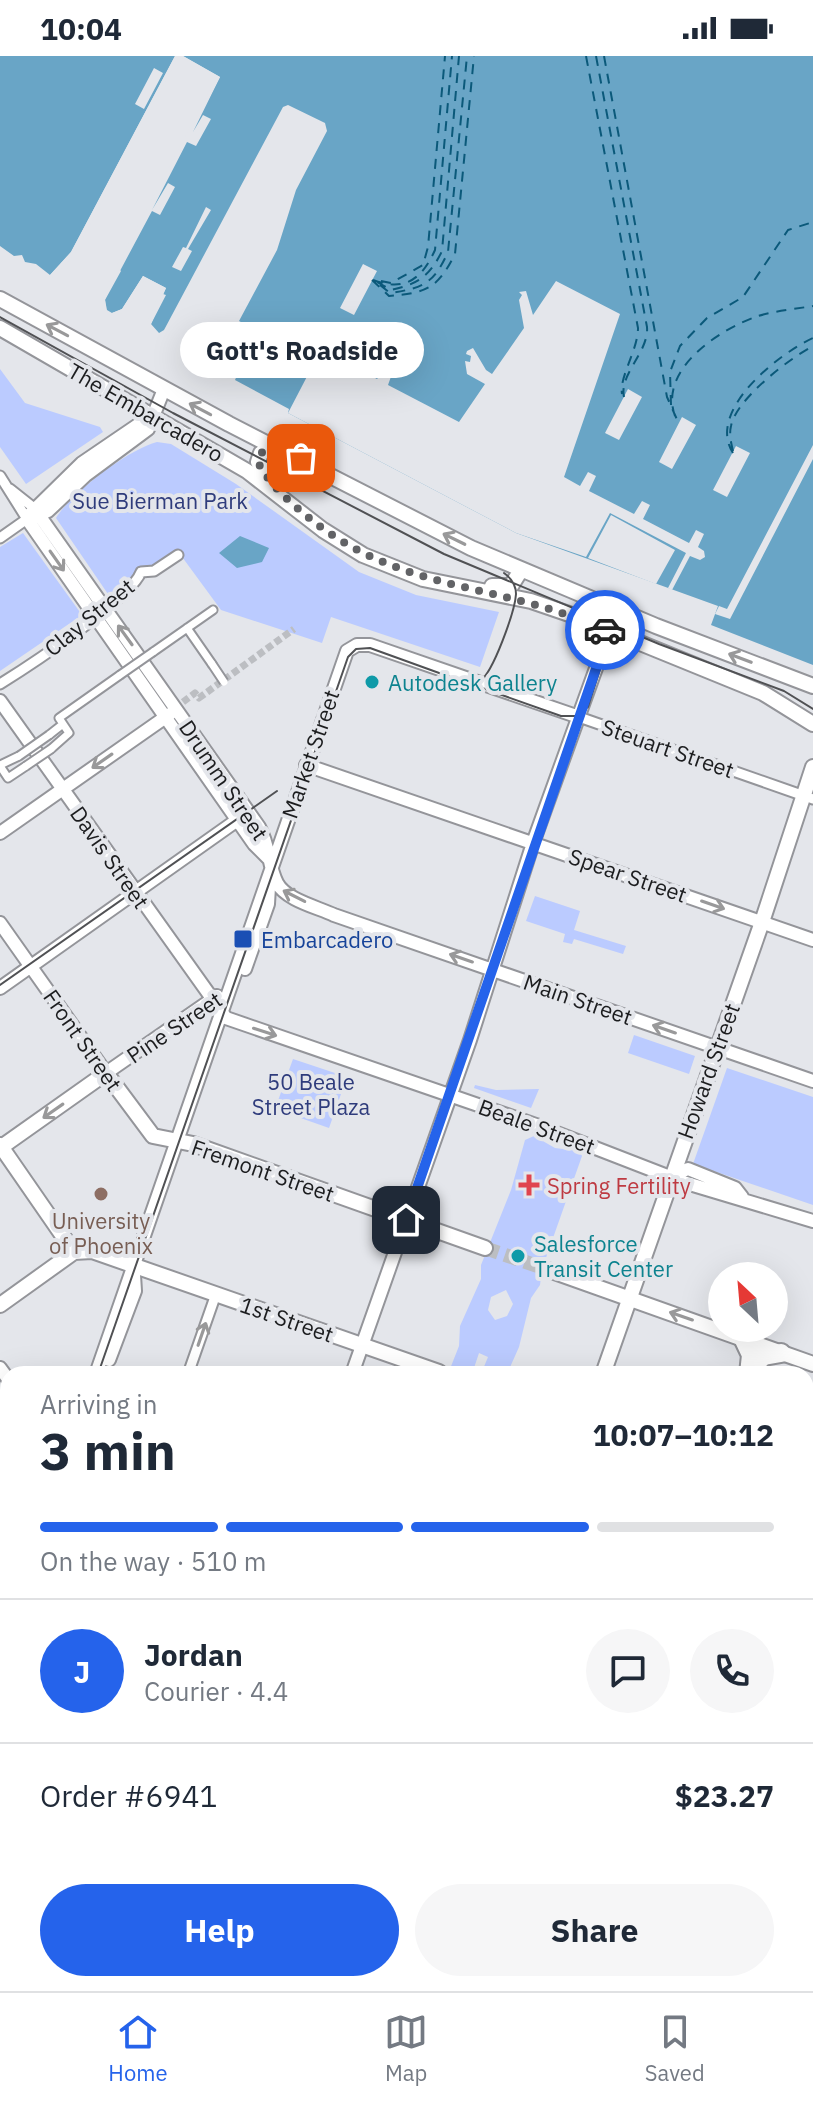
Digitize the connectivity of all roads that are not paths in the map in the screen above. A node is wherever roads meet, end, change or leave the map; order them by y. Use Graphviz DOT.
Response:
graph roads {
  1 [pos="0,299"];
  2 [pos="0,328"];
  3 [pos="164,389"];
  4 [pos="151,416"];
  5 [pos="275,446"];
  6 [pos="0,476"];
  7 [pos="290,502"];
  8 [pos="34,514"];
  9 [pos="0,538"];
  10 [pos="178,555"];
  11 [pos="504,562"];
  12 [pos="521,570"];
  13 [pos="496,586"];
  14 [pos="460,587"];
  15 [pos="213,610"];
  16 [pos="617,610"];
  17 [pos="100,612"];
  18 [pos="187,628"];
  19 [pos="609,631"];
  20 [pos="350,648"];
  21 [pos="224,682"];
  22 [pos="0,684"];
  23 [pos="813,686"];
  24 [pos="0,701"];
  25 [pos="171,713"];
  26 [pos="579,717"];
  27 [pos="63,724"];
  28 [pos="813,724"];
  29 [pos="306,765"];
  30 [pos="0,766"];
  31 [pos="813,767"];
  32 [pos="62,789"];
  33 [pos="808,798"];
  34 [pos="249,812"];
  35 [pos="238,821"];
  36 [pos="0,833"];
  37 [pos="533,843"];
  38 [pos="272,862"];
  39 [pos="136,893"];
  40 [pos="762,922"];
  41 [pos="0,923"];
  42 [pos="813,940"];
  43 [pos="31,967"];
  44 [pos="493,969"];
  45 [pos="0,988"];
  46 [pos="230,988"];
  47 [pos="211,1000"];
  48 [pos="221,1013"];
  49 [pos="716,1047"];
  50 [pos="106,1073"];
  51 [pos="813,1081"];
  52 [pos="450,1095"];
  53 [pos="177,1141"];
  54 [pos="1,1147"];
  55 [pos="671,1176"];
  56 [pos="406,1220"];
  57 [pos="813,1221"];
  58 [pos="485,1248"];
  59 [pos="74,1252"];
  60 [pos="134,1265"];
  61 [pos="546,1269"];
  62 [pos="216,1294"];
  63 [pos="630,1298"];
  64 [pos="0,1305"];
  65 [pos="708,1326"];
  66 [pos="745,1342"];
  67 [pos="753,1342"];
  68 [pos="362,1345"];
  69 [pos="781,1353"];
  70 [pos="813,1364"];
  71 [pos="99,1366"];
  72 [pos="106,1366"];
  73 [pos="191,1366"];
  74 [pos="355,1366"];
  75 [pos="420,1366"];
  76 [pos="606,1366"];
  77 [pos="750,1366"];
  78 [pos="754,1366"];
  3 -- 1 [label="main road, The Embarcadero, one-way"];
  2 -- 4 [label="main road, The Embarcadero"];
  3 -- 4 [label="street"];
  5 -- 3 [label="main road, The Embarcadero, one-way"];
  4 -- 7 [label="main road, The Embarcadero"];
  4 -- 8 [label="street"];
  5 -- 7 [label="main road"];
  11 -- 5 [label="main road, The Embarcadero, one-way"];
  6 -- 8 [label="street, Drumm Street"];
  7 -- 14 [label="main road, The Embarcadero"];
  8 -- 9 [label="street"];
  8 -- 17 [label="street, Drumm Street"];
  10 -- 17 [label="street, Clay Street"];
  11 -- 12 [label="main road, The Embarcadero"];
  11 -- 13 [label="main road"];
  12 -- 13 [label="main road"];
  12 -- 16 [label="main road, The Embarcadero"];
  13 -- 14 [label="main road"];
  14 -- 19 [label="main road, The Embarcadero"];
  15 -- 18 [label="street"];
  16 -- 19 [label="street"];
  23 -- 16 [label="main road, The Embarcadero, one-way"];
  17 -- 22 [label="street, Clay Street"];
  17 -- 25 [label="street, Drumm Street"];
  18 -- 21 [label="street, bridge"];
  18 -- 27 [label="street, bridge"];
  19 -- 26 [label="street"];
  19 -- 28 [label="main road, The Embarcadero"];
  20 -- 26 [label="street, Steuart Street"];
  20 -- 29 [label="street, Market Street"];
  24 -- 32 [label="street, Davis Street"];
  25 -- 32 [label="street, one-way"];
  25 -- 34 [label="street, Drumm Street"];
  25 -- 35 [label="street, Drumm Street"];
  26 -- 33 [label="street, Steuart Street"];
  26 -- 37 [label="street"];
  27 -- 30 [label="street, bridge"];
  27 -- 30 [label="street, bridge"];
  29 -- 37 [label="street, Spear Street"];
  29 -- 38 [label="street, Market Street"];
  31 -- 33 [label="main road, Howard Street"];
  32 -- 36 [label="street"];
  32 -- 39 [label="street, Davis Street"];
  33 -- 40 [label="main road, Howard Street"];
  34 -- 35 [label="street"];
  34 -- 38 [label="street, Drumm Street"];
  35 -- 38 [label="street, Drumm Street"];
  35 -- 39 [label="street"];
  37 -- 40 [label="street, Spear Street, one-way"];
  37 -- 44 [label="street"];
  44 -- 38 [label="street, Main Street, one-way"];
  38 -- 46 [label="street, Market Street"];
  38 -- 48 [label="street, Market Street"];
  39 -- 43 [label="street"];
  39 -- 47 [label="street, Davis Street"];
  40 -- 42 [label="street, Spear Street"];
  40 -- 49 [label="main road, Howard Street"];
  41 -- 43 [label="street, Front Street"];
  43 -- 45 [label="street"];
  43 -- 50 [label="street, Front Street"];
  49 -- 44 [label="street, Main Street, one-way"];
  44 -- 52 [label="street"];
  46 -- 47 [label="street, Pine Street"];
  46 -- 48 [label="street, Market Street"];
  47 -- 48 [label="street, Davis Street"];
  47 -- 50 [label="street, Pine Street"];
  48 -- 52 [label="street, Beale Street, one-way"];
  48 -- 53 [label="street, Market Street"];
  49 -- 51 [label="street, Main Street"];
  49 -- 55 [label="main road, Howard Street"];
  50 -- 53 [label="main road, Front Street"];
  50 -- 54 [label="main road, Pine Street, one-way"];
  52 -- 55 [label="street, Beale Street"];
  52 -- 56 [label="street"];
  53 -- 56 [label="main road, Fremont Street"];
  53 -- 60 [label="street, Market Street"];
  54 -- 59 [label="main road"];
  55 -- 57 [label="street, Beale Street"];
  55 -- 63 [label="main road, Howard Street"];
  56 -- 58 [label="main road, Fremont Street"];
  56 -- 68 [label="street"];
  59 -- 60 [label="main road, 1st Street"];
  59 -- 64 [label="main road"];
  60 -- 62 [label="main road, 1st Street"];
  60 -- 71 [label="street, Market Street"];
  60 -- 72 [label="street, Market Street"];
  61 -- 63 [label="main road"];
  62 -- 68 [label="main road, 1st Street"];
  73 -- 62 [label="street, one-way"];
  65 -- 63 [label="main road, one-way"];
  63 -- 76 [label="main road, Howard Street"];
  66 -- 77 [label="highway"];
  67 -- 69 [label="main road"];
  68 -- 74 [label="street"];
  68 -- 75 [label="main road, 1st Street"];
  69 -- 70 [label="main road"];
  69 -- 78 [label="highway"];
}
